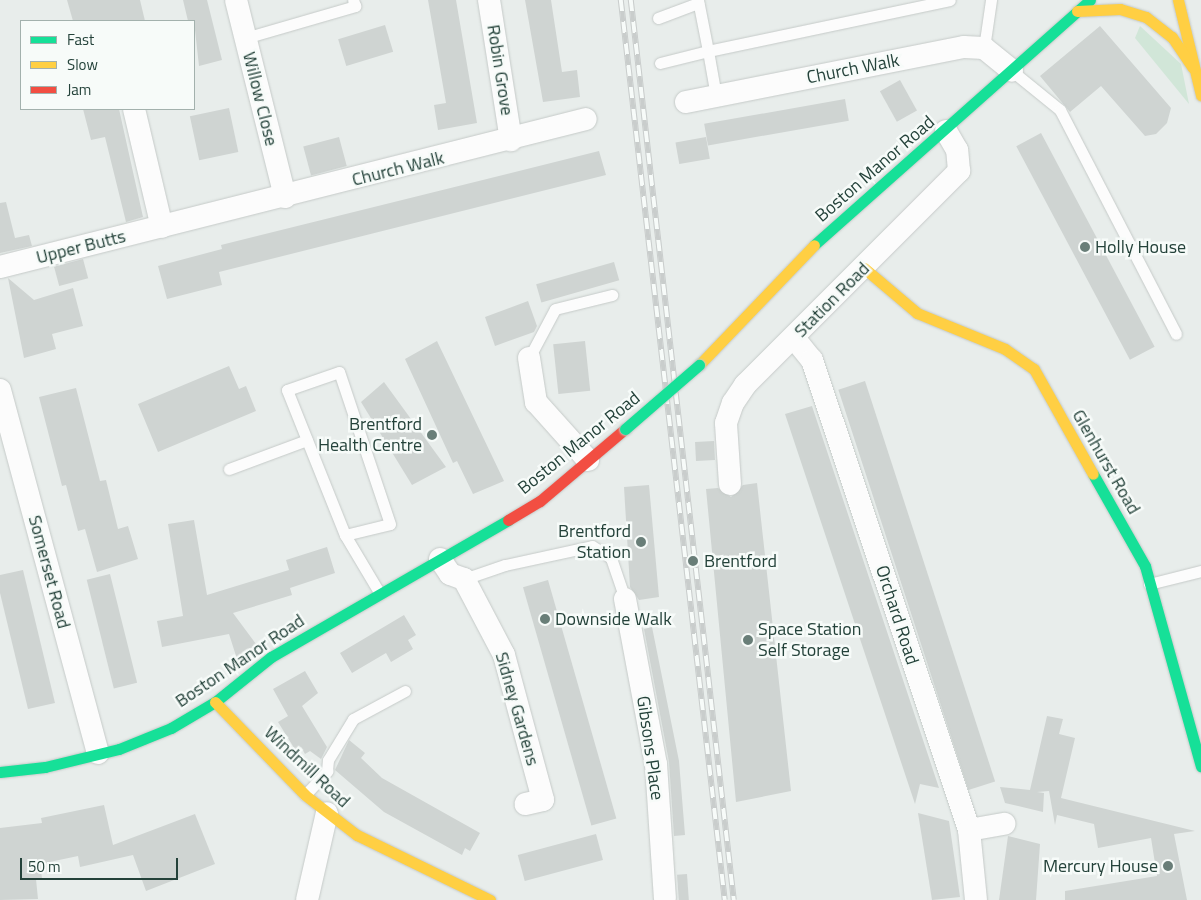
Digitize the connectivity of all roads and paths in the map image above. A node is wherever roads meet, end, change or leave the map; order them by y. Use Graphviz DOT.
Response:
graph roads {
  1 [pos="236,0"];
  2 [pos="353,0"];
  3 [pos="489,0"];
  4 [pos="950,0"];
  5 [pos="991,0"];
  6 [pos="1090,0"];
  7 [pos="1178,0"];
  8 [pos="698,1"];
  9 [pos="1077,11"];
  10 [pos="658,18"];
  11 [pos="245,38"];
  12 [pos="984,48"];
  13 [pos="708,51"];
  14 [pos="660,64"];
  15 [pos="1012,71"];
  16 [pos="1196,74"];
  17 [pos="1201,95"];
  18 [pos="716,96"];
  19 [pos="686,102"];
  20 [pos="134,110"];
  21 [pos="586,119"];
  22 [pos="946,131"];
  23 [pos="511,140"];
  24 [pos="285,197"];
  25 [pos="209,216"];
  26 [pos="162,227"];
  27 [pos="0,267"];
  28 [pos="864,268"];
  29 [pos="612,295"];
  30 [pos="1176,334"];
  31 [pos="794,338"];
  32 [pos="528,358"];
  33 [pos="0,390"];
  34 [pos="307,440"];
  35 [pos="588,460"];
  36 [pos="229,469"];
  37 [pos="730,484"];
  38 [pos="345,535"];
  39 [pos="440,559"];
  40 [pos="1201,571"];
  41 [pos="464,579"];
  42 [pos="1149,584"];
  43 [pos="379,592"];
  44 [pos="626,599"];
  45 [pos="405,691"];
  46 [pos="215,702"];
  47 [pos="98,753"];
  48 [pos="1201,766"];
  49 [pos="0,772"];
  50 [pos="305,795"];
  51 [pos="525,804"];
  52 [pos="327,813"];
  53 [pos="1004,824"];
  54 [pos="969,830"];
  55 [pos="665,898"];
  56 [pos="307,900"];
  57 [pos="490,900"];
  58 [pos="976,900"];
  1 -- 11 [label="street, Willow Close"];
  2 -- 11 [label="lane"];
  3 -- 23 [label="street, Robin Grove"];
  4 -- 13 [label="lane"];
  5 -- 12 [label="lane"];
  6 -- 9 [label="main road, Boston Manor Road"];
  7 -- 16 [label="main road"];
  8 -- 10 [label="lane"];
  8 -- 13 [label="lane"];
  9 -- 15 [label="main road, Boston Manor Road"];
  9 -- 16 [label="main road"];
  11 -- 24 [label="street, Willow Close"];
  12 -- 15 [label="street"];
  12 -- 18 [label="street, Church Walk"];
  13 -- 14 [label="lane"];
  13 -- 18 [label="lane"];
  15 -- 22 [label="main road, Boston Manor Road"];
  15 -- 30 [label="lane"];
  16 -- 17 [label="main road"];
  18 -- 19 [label="street, Church Walk"];
  20 -- 26 [label="street"];
  21 -- 23 [label="street, Church Walk"];
  22 -- 28 [label="street, Station Road"];
  22 -- 35 [label="main road, Boston Manor Road, bridge"];
  23 -- 24 [label="street, Church Walk"];
  24 -- 25 [label="street, Church Walk"];
  25 -- 26 [label="street, Upper Butts"];
  26 -- 27 [label="street, Upper Butts"];
  28 -- 31 [label="street, Station Road"];
  28 -- 42 [label="main road, Glenhurst Road"];
  29 -- 32 [label="lane"];
  31 -- 37 [label="street, Station Road"];
  31 -- 54 [label="street, Orchard Road"];
  32 -- 35 [label="street"];
  33 -- 47 [label="street, Somerset Road"];
  34 -- 36 [label="lane"];
  34 -- 38 [label="lane"];
  34 -- 38 [label="lane"];
  35 -- 39 [label="main road, Boston Manor Road"];
  38 -- 43 [label="lane"];
  39 -- 41 [label="street, Sidney Gardens"];
  39 -- 43 [label="main road, Boston Manor Road"];
  40 -- 42 [label="lane"];
  41 -- 44 [label="lane"];
  41 -- 51 [label="street, Sidney Gardens"];
  42 -- 48 [label="main road, Glenhurst Road"];
  43 -- 46 [label="main road, Boston Manor Road"];
  44 -- 55 [label="street, Gibsons Place"];
  45 -- 50 [label="lane"];
  46 -- 47 [label="main road, Boston Manor Road"];
  46 -- 50 [label="main road, Windmill Road"];
  47 -- 49 [label="main road, Boston Manor Road"];
  50 -- 52 [label="main road, Windmill Road"];
  52 -- 56 [label="street"];
  52 -- 57 [label="main road, Windmill Road"];
  53 -- 54 [label="street"];
  54 -- 58 [label="street, Orchard Road"];
}
